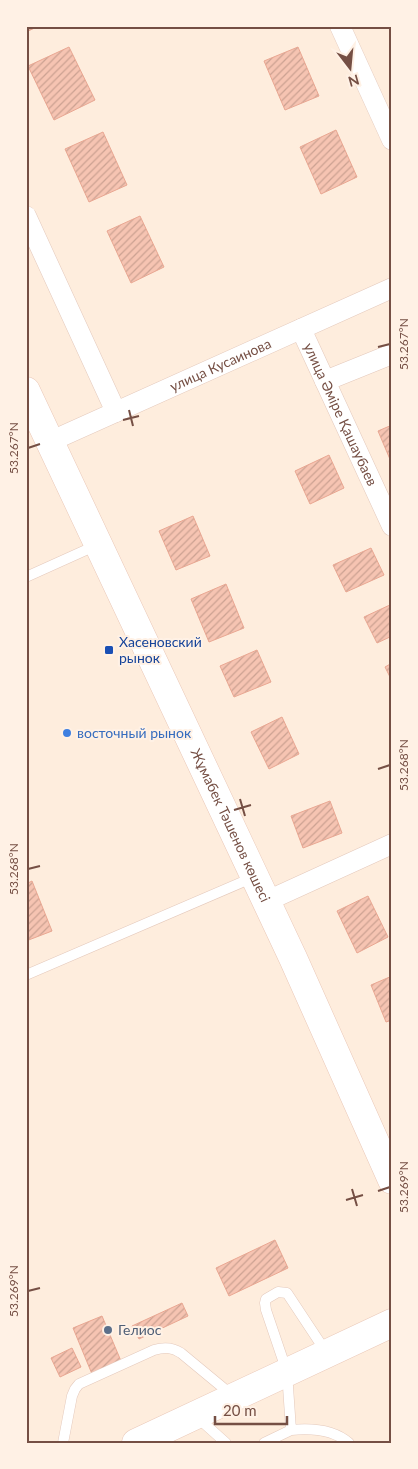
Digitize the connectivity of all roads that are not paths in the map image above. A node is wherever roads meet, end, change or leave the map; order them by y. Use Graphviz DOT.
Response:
graph roads {
  1 [pos="340,26"];
  2 [pos="392,140"];
  3 [pos="26,216"];
  4 [pos="392,288"];
  5 [pos="301,329"];
  6 [pos="392,354"];
  7 [pos="325,381"];
  8 [pos="26,391"];
  9 [pos="116,412"];
  10 [pos="49,442"];
  11 [pos="392,526"];
  12 [pos="98,544"];
  13 [pos="26,577"];
  14 [pos="392,844"];
  15 [pos="255,876"];
  16 [pos="266,901"];
  17 [pos="26,975"];
  18 [pos="392,1180"];
  19 [pos="392,1323"];
  20 [pos="327,1353"];
  21 [pos="287,1372"];
  22 [pos="234,1397"];
  23 [pos="195,1415"];
  24 [pos="291,1430"];
  25 [pos="63,1443"];
  26 [pos="136,1443"];
  27 [pos="226,1443"];
  28 [pos="264,1443"];
  29 [pos="349,1443"];
  1 -- 2 [label="street"];
  3 -- 9 [label="street"];
  4 -- 5 [label="street, улица Кусаинова"];
  5 -- 7 [label="street, улица Әміре Қашаубаев"];
  5 -- 9 [label="street, улица Кусаинова"];
  6 -- 7 [label="street"];
  7 -- 11 [label="street, улица Әміре Қашаубаев"];
  8 -- 10 [label="main road, Жұмабек Тәшенов көшесі"];
  9 -- 10 [label="street, улица Кусаинова"];
  10 -- 12 [label="main road, Жұмабек Тәшенов көшесі"];
  12 -- 13 [label="lane"];
  12 -- 15 [label="main road, Жұмабек Тәшенов көшесі"];
  14 -- 16 [label="street"];
  15 -- 16 [label="main road, Жұмабек Тәшенов көшесі"];
  15 -- 17 [label="lane"];
  16 -- 18 [label="main road, Жұмабек Тәшенов көшесі"];
  19 -- 20 [label="main road"];
  20 -- 21 [label="main road"];
  20 -- 21 [label="lane"];
  21 -- 22 [label="main road"];
  21 -- 24 [label="lane"];
  22 -- 23 [label="main road"];
  22 -- 25 [label="lane"];
  23 -- 26 [label="main road"];
  23 -- 27 [label="lane"];
  24 -- 28 [label="lane"];
  24 -- 29 [label="lane"];
}
